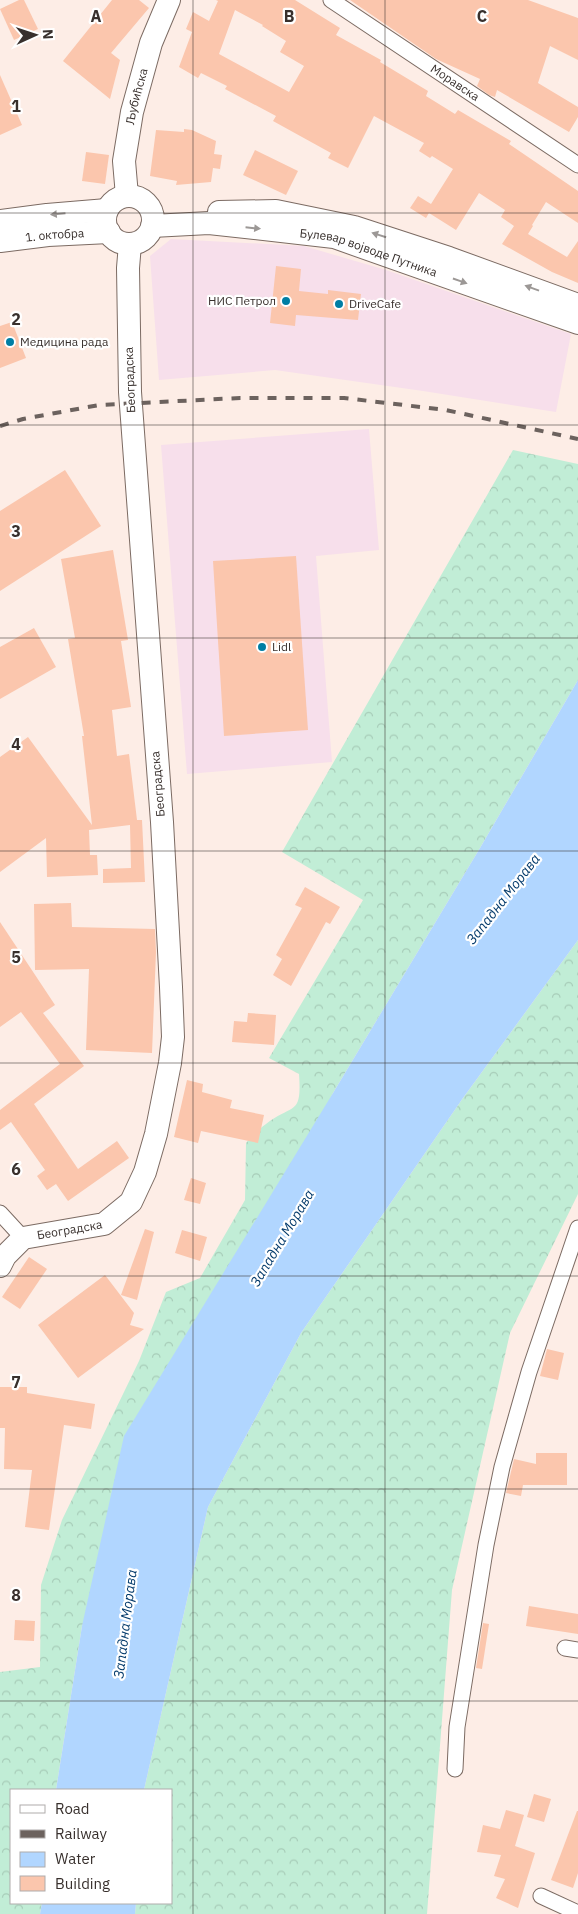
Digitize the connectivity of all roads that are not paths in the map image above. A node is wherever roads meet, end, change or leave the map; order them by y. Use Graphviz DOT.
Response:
graph roads {
  1 [pos="169,0"];
  2 [pos="331,0"];
  3 [pos="578,165"];
  4 [pos="127,196"];
  5 [pos="107,210"];
  6 [pos="152,219"];
  7 [pos="0,222"];
  8 [pos="108,232"];
  9 [pos="0,241"];
  10 [pos="130,244"];
  11 [pos="578,305"];
  12 [pos="578,323"];
  13 [pos="0,1213"];
  14 [pos="578,1228"];
  15 [pos="24,1238"];
  16 [pos="0,1266"];
  17 [pos="455,1769"];
  18 [pos="541,1896"];
  19 [pos="578,1913"];
  1 -- 4 [label="street, Љубићска"];
  2 -- 3 [label="street, Моравска"];
  4 -- 5 [label="street"];
  4 -- 6 [label="street"];
  5 -- 7 [label="street, 1. октобра, one-way"];
  5 -- 8 [label="street"];
  6 -- 10 [label="street"];
  11 -- 6 [label="street, Булевар војводе Путника, one-way"];
  6 -- 12 [label="street, Булевар војводе Путника, one-way"];
  8 -- 9 [label="street, 1. октобра"];
  8 -- 10 [label="street"];
  10 -- 15 [label="street, Београдска"];
  13 -- 15 [label="street"];
  14 -- 17 [label="street"];
  15 -- 16 [label="street"];
  18 -- 19 [label="street"];
}
